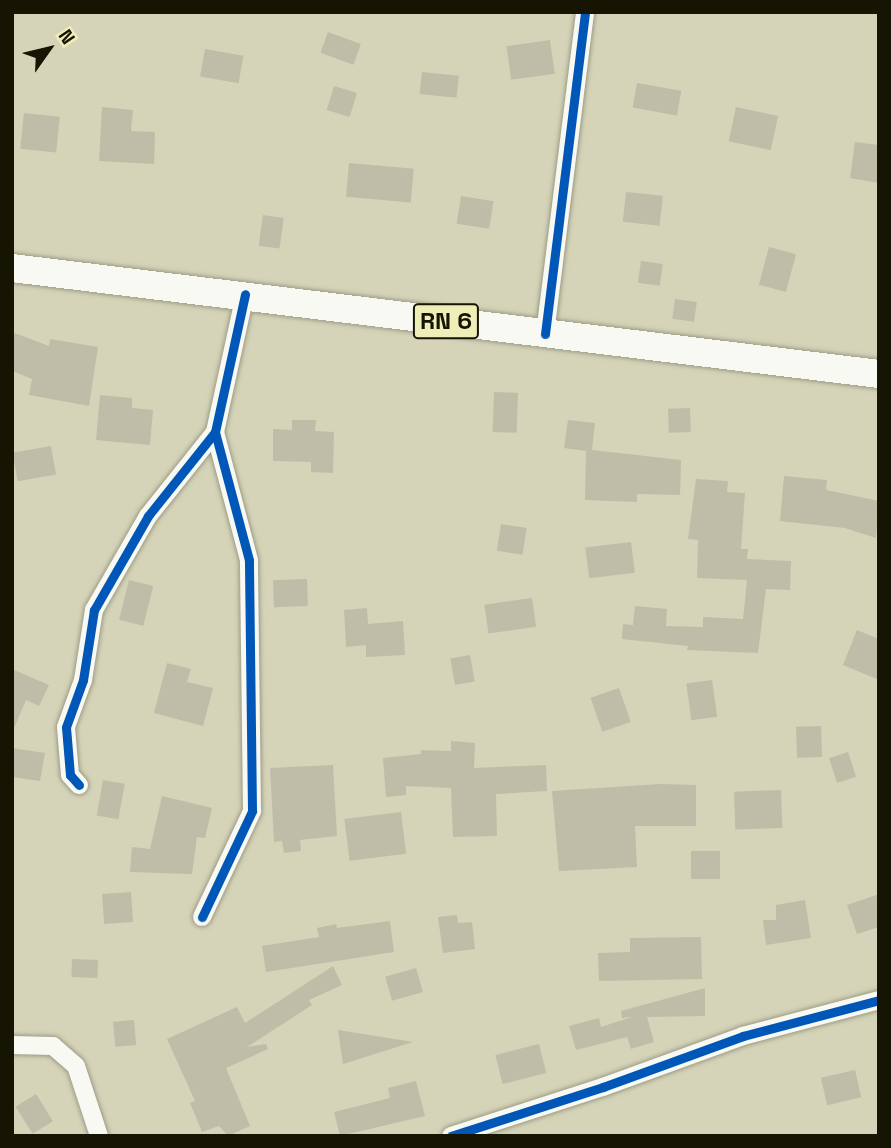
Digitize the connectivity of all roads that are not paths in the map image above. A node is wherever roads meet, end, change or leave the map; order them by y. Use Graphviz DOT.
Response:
graph roads {
  1 [pos="585,12"];
  2 [pos="12,268"];
  3 [pos="245,294"];
  4 [pos="545,334"];
  5 [pos="879,374"];
  6 [pos="215,432"];
  7 [pos="79,785"];
  8 [pos="202,917"];
  9 [pos="879,1000"];
  10 [pos="12,1045"];
  11 [pos="99,1136"];
  12 [pos="451,1136"];
  1 -- 4 [label="street"];
  2 -- 3 [label="main road, RN 6"];
  3 -- 4 [label="main road, RN 6"];
  3 -- 6 [label="street"];
  4 -- 5 [label="main road, RN 6"];
  6 -- 7 [label="street"];
  6 -- 8 [label="street"];
  9 -- 12 [label="street"];
  10 -- 11 [label="street"];
}
